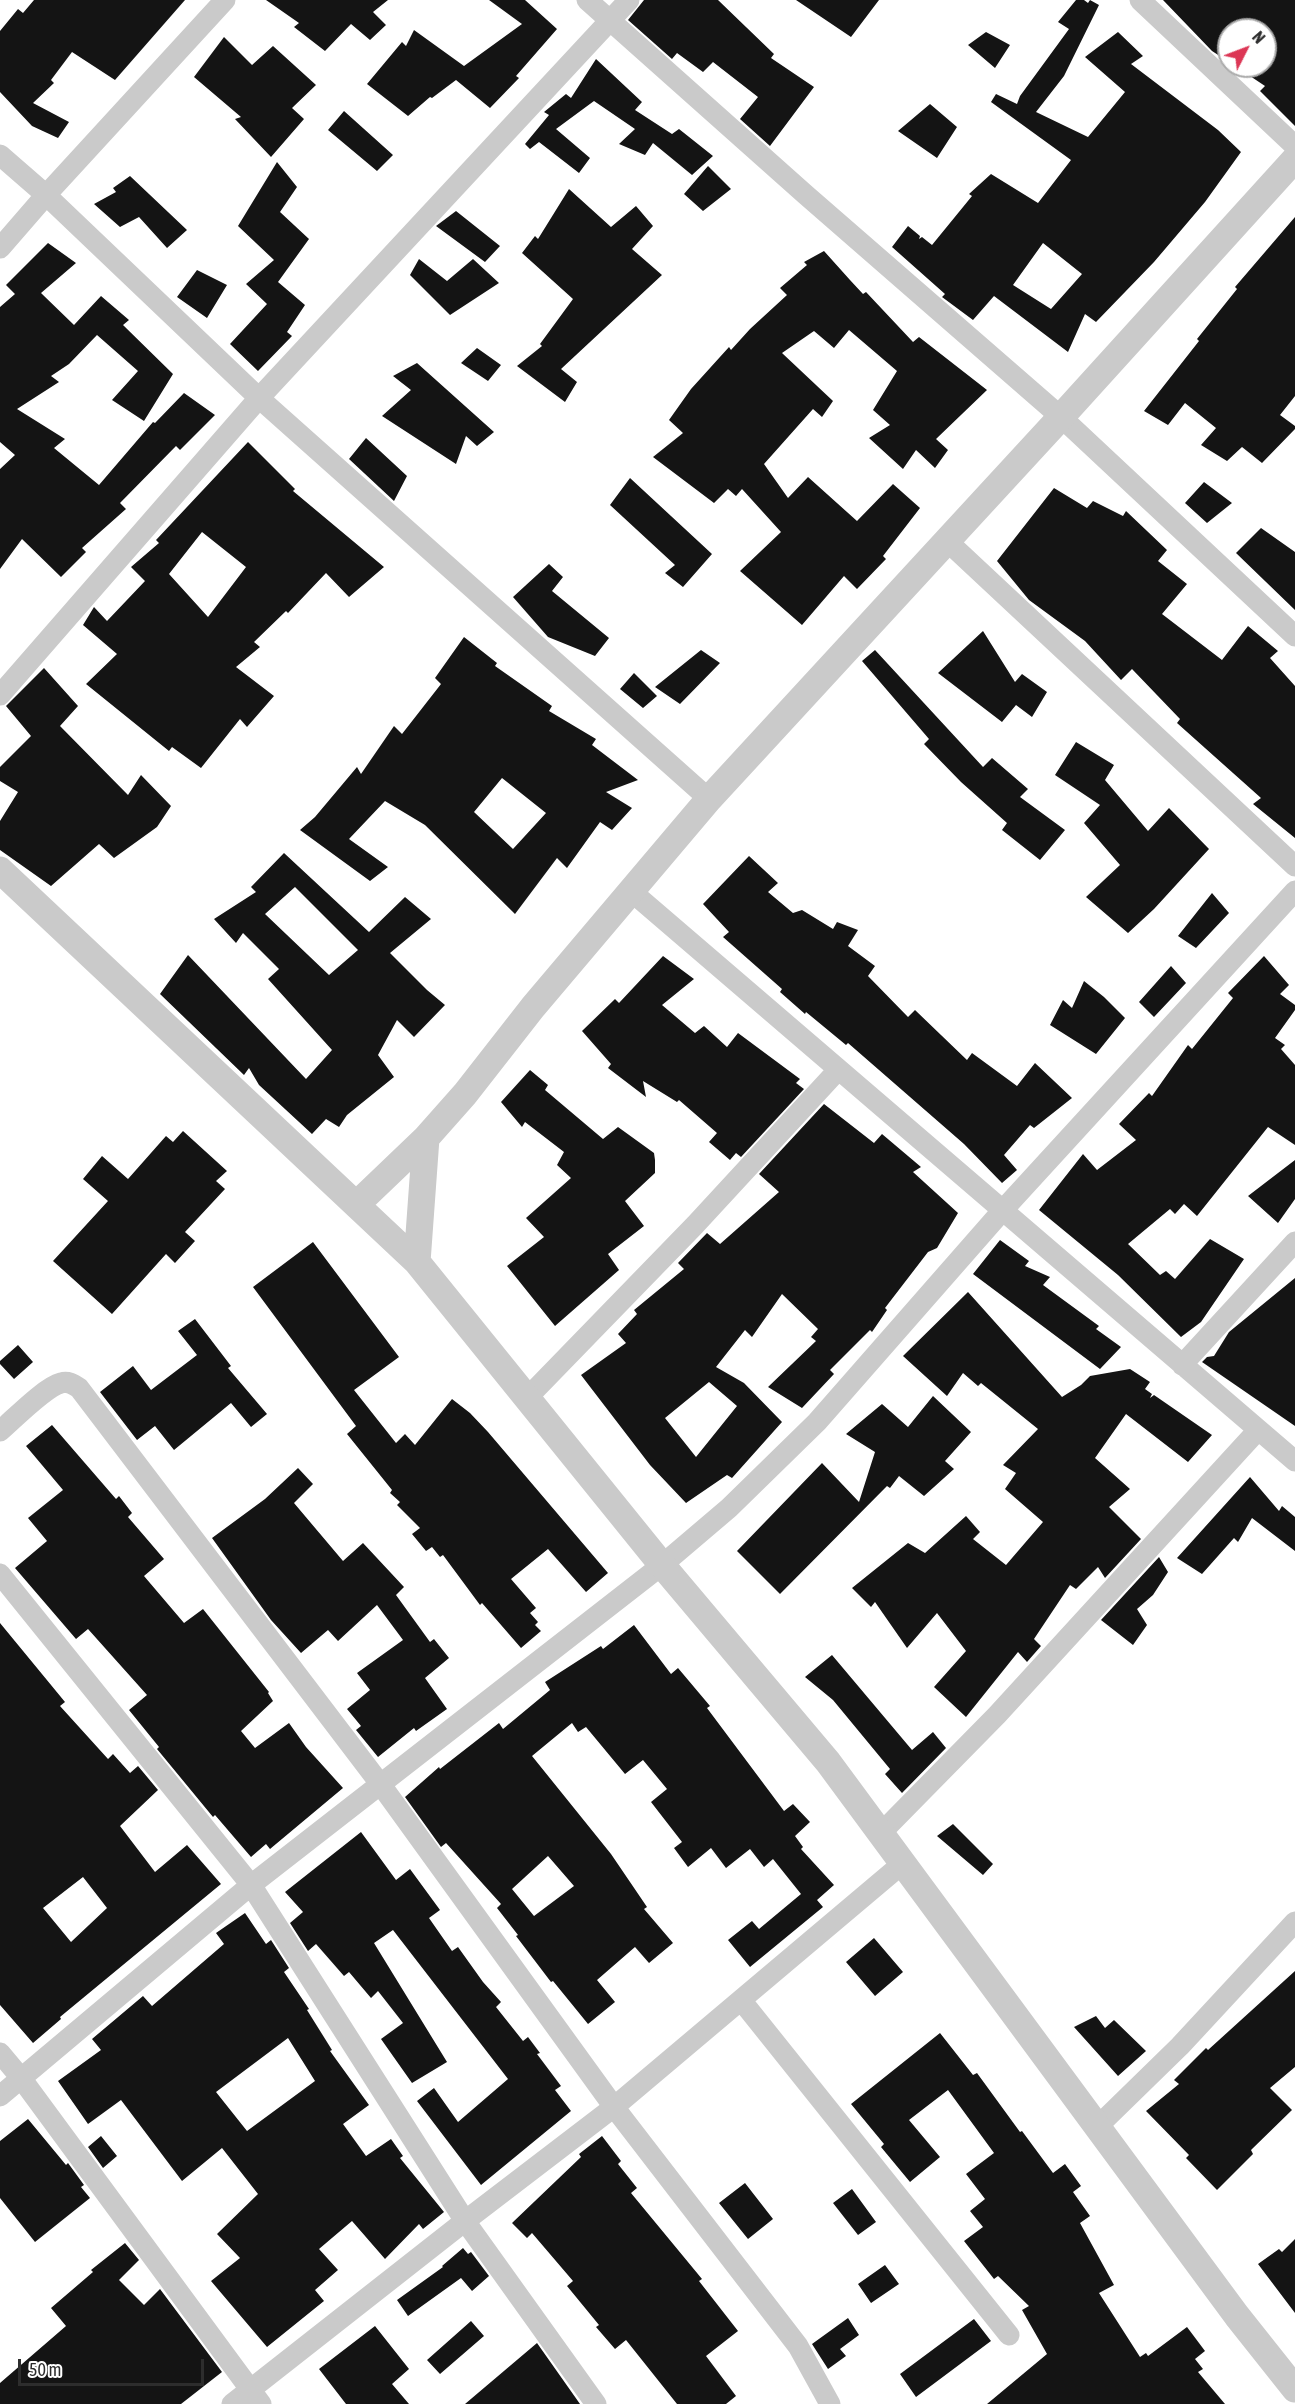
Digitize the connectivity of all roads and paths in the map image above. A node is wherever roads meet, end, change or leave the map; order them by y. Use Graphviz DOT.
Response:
graph roads {
  1 [pos="225,0"];
  2 [pos="587,0"];
  3 [pos="629,0"];
  4 [pos="1140,0"];
  5 [pos="611,20"];
  6 [pos="1295,146"];
  7 [pos="0,155"];
  8 [pos="1295,159"];
  9 [pos="46,195"];
  10 [pos="0,248"];
  11 [pos="259,398"];
  12 [pos="1061,417"];
  13 [pos="946,540"];
  14 [pos="1295,636"];
  15 [pos="0,695"];
  16 [pos="709,799"];
  17 [pos="1295,866"];
  18 [pos="0,870"];
  19 [pos="1295,891"];
  20 [pos="632,892"];
  21 [pos="838,1070"];
  22 [pos="426,1138"];
  23 [pos="357,1204"];
  24 [pos="1002,1211"];
  25 [pos="1295,1242"];
  26 [pos="417,1262"];
  27 [pos="1182,1365"];
  28 [pos="527,1398"];
  29 [pos="1258,1430"];
  30 [pos="0,1431"];
  31 [pos="1295,1461"];
  32 [pos="662,1565"];
  33 [pos="0,1574"];
  34 [pos="381,1785"];
  35 [pos="880,1834"];
  36 [pos="902,1864"];
  37 [pos="251,1885"];
  38 [pos="1295,1922"];
  39 [pos="741,2000"];
  40 [pos="0,2053"];
  41 [pos="21,2078"];
  42 [pos="0,2096"];
  43 [pos="614,2107"];
  44 [pos="1097,2127"];
  45 [pos="465,2221"];
  46 [pos="1009,2335"];
  47 [pos="1295,2389"];
  48 [pos="256,2397"];
  49 [pos="232,2404"];
  50 [pos="596,2404"];
  51 [pos="830,2404"];
  1 -- 9 [label="street"];
  2 -- 5 [label="street"];
  3 -- 5 [label="street"];
  4 -- 6 [label="street"];
  5 -- 11 [label="street"];
  5 -- 12 [label="street"];
  7 -- 9 [label="street"];
  8 -- 12 [label="street"];
  9 -- 10 [label="street"];
  9 -- 11 [label="street"];
  11 -- 15 [label="street"];
  11 -- 16 [label="street"];
  12 -- 13 [label="street"];
  12 -- 14 [label="street"];
  13 -- 16 [label="street"];
  13 -- 17 [label="street"];
  16 -- 20 [label="street"];
  18 -- 23 [label="street"];
  19 -- 24 [label="street"];
  20 -- 21 [label="street"];
  20 -- 22 [label="street"];
  21 -- 24 [label="street"];
  21 -- 28 [label="street"];
  22 -- 23 [label="street"];
  22 -- 26 [label="street"];
  23 -- 26 [label="street"];
  24 -- 27 [label="street"];
  24 -- 32 [label="street"];
  25 -- 27 [label="street"];
  26 -- 28 [label="street"];
  27 -- 29 [label="street"];
  28 -- 32 [label="street"];
  29 -- 31 [label="street"];
  29 -- 35 [label="street"];
  30 -- 34 [label="street"];
  32 -- 34 [label="street"];
  32 -- 35 [label="street"];
  33 -- 37 [label="street"];
  34 -- 37 [label="street"];
  34 -- 43 [label="street"];
  35 -- 36 [label="street"];
  36 -- 39 [label="street"];
  36 -- 44 [label="street"];
  37 -- 41 [label="street"];
  37 -- 45 [label="street"];
  38 -- 44 [label="street"];
  39 -- 43 [label="street"];
  39 -- 46 [label="street"];
  40 -- 41 [label="street"];
  41 -- 42 [label="street"];
  41 -- 48 [label="street"];
  43 -- 45 [label="street"];
  43 -- 51 [label="street"];
  44 -- 47 [label="street"];
  45 -- 48 [label="street"];
  45 -- 50 [label="street"];
  48 -- 49 [label="street"];
}
